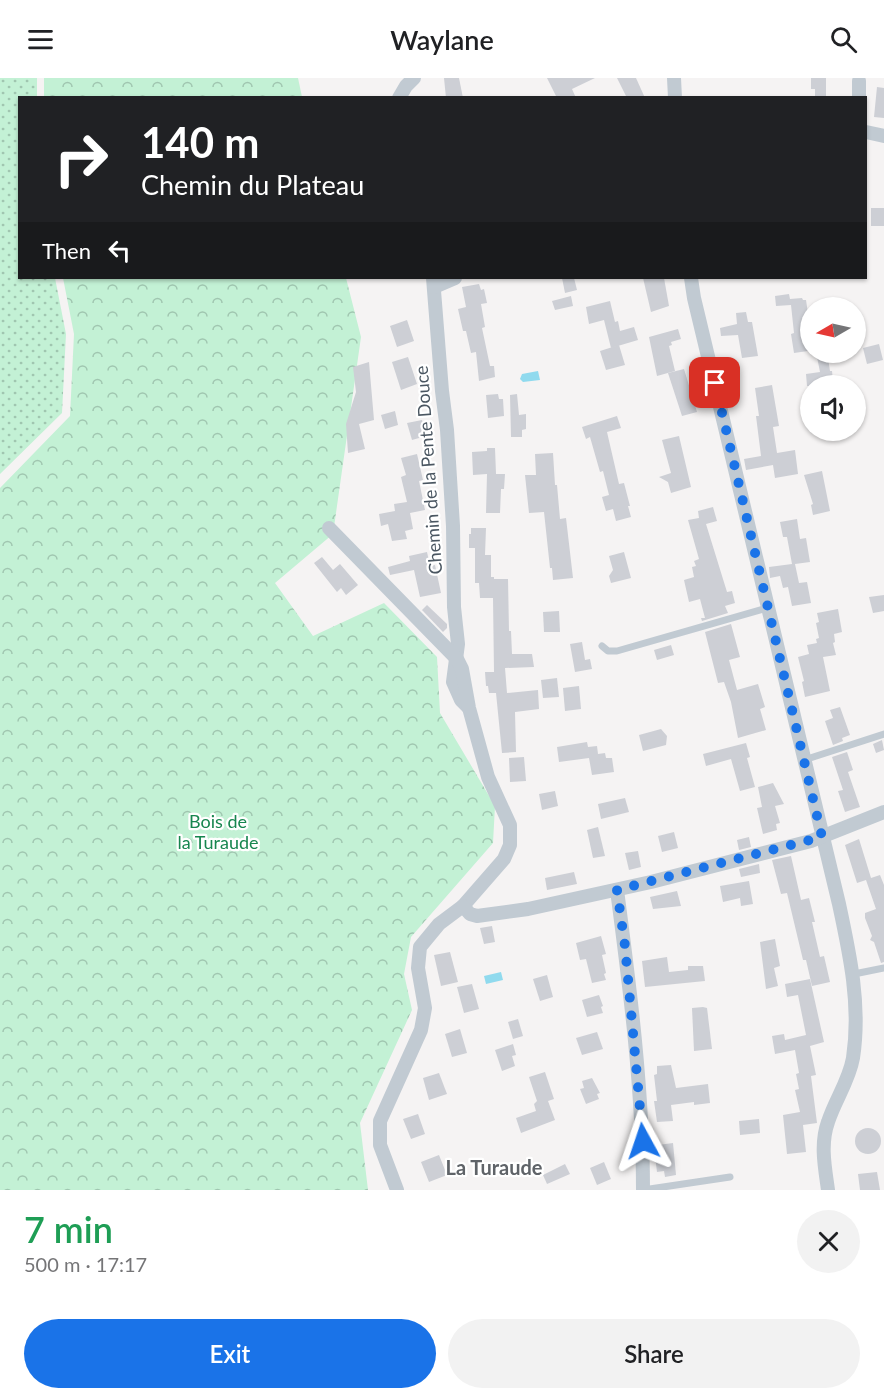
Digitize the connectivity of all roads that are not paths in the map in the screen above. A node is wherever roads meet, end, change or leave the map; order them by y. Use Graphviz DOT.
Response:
graph roads {
  1 [pos="414,78"];
  2 [pos="674,78"];
  3 [pos="859,81"];
  4 [pos="400,96"];
  5 [pos="675,96"];
  6 [pos="859,96"];
  7 [pos="867,132"];
  8 [pos="884,136"];
  9 [pos="450,279"];
  10 [pos="691,279"];
  11 [pos="434,282"];
  12 [pos="328,528"];
  13 [pos="767,608"];
  14 [pos="602,646"];
  15 [pos="457,659"];
  16 [pos="884,734"];
  17 [pos="803,761"];
  18 [pos="884,812"];
  19 [pos="822,837"];
  20 [pos="617,890"];
  21 [pos="463,906"];
  22 [pos="884,968"];
  23 [pos="854,974"];
  24 [pos="730,1177"];
  25 [pos="397,1190"];
  26 [pos="643,1190"];
  27 [pos="828,1190"];
  1 -- 4 [label="street"];
  2 -- 5 [label="street"];
  3 -- 6 [label="street"];
  7 -- 8 [label="street"];
  9 -- 11 [label="street"];
  10 -- 13 [label="street"];
  11 -- 15 [label="street, Chemin de la Pente Douce"];
  12 -- 15 [label="street"];
  13 -- 14 [label="lane"];
  13 -- 17 [label="street"];
  15 -- 21 [label="street"];
  16 -- 17 [label="lane"];
  17 -- 19 [label="street"];
  18 -- 19 [label="street"];
  19 -- 20 [label="street"];
  19 -- 23 [label="street"];
  20 -- 21 [label="street"];
  20 -- 26 [label="street"];
  21 -- 25 [label="street"];
  22 -- 23 [label="lane"];
  23 -- 27 [label="street"];
  24 -- 26 [label="lane"];
}
